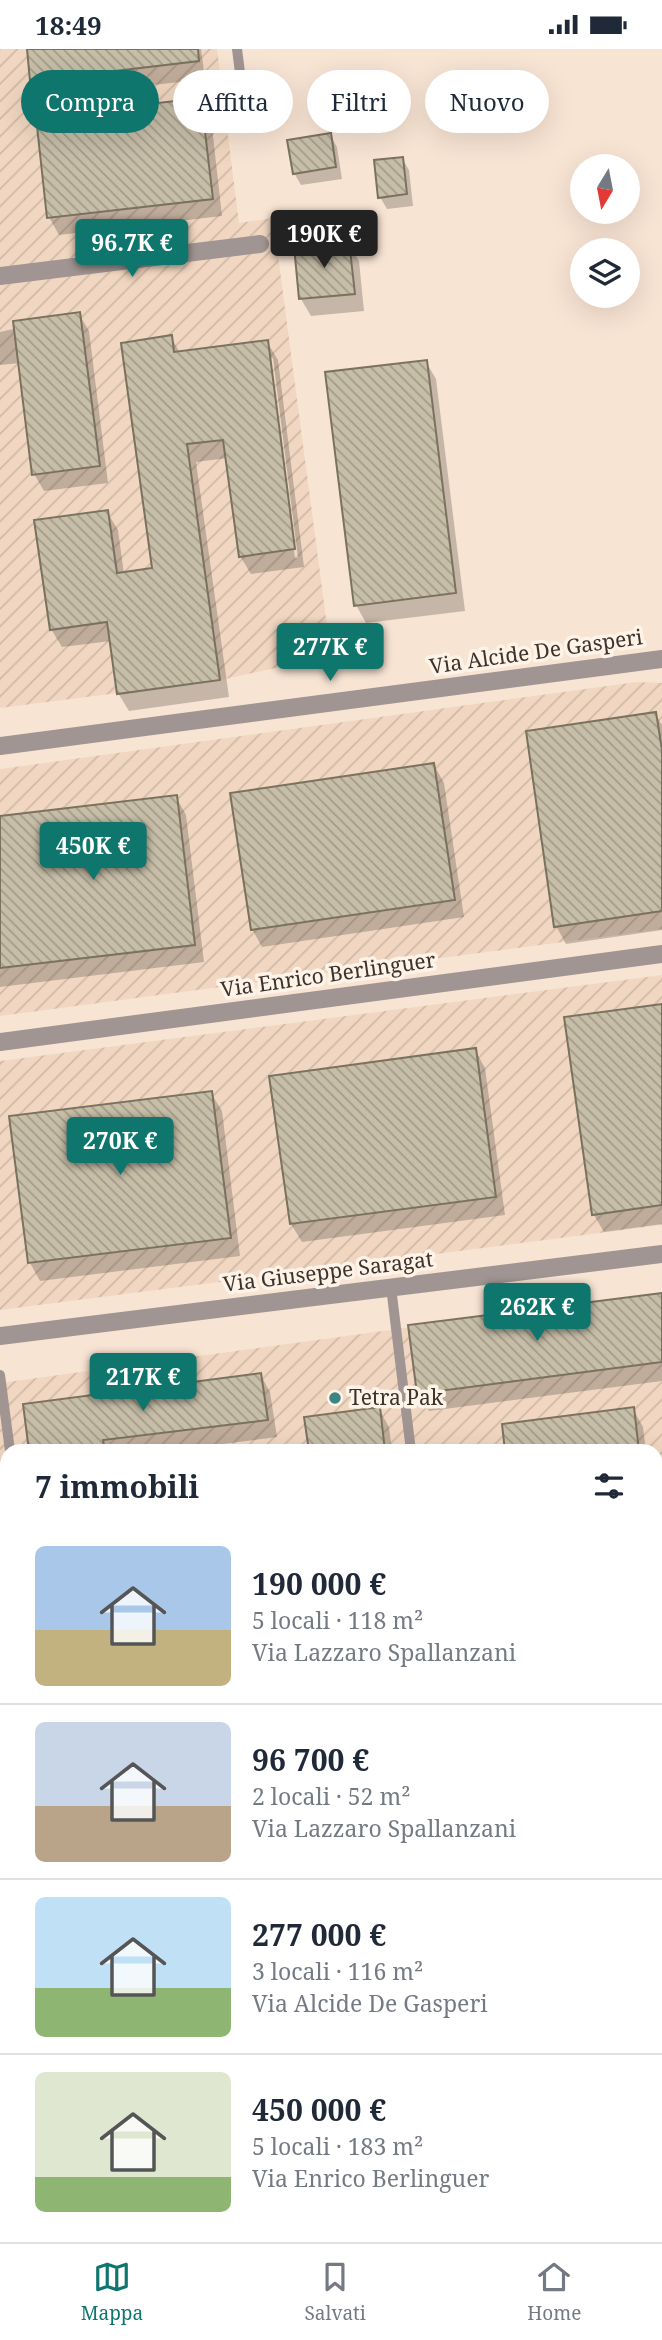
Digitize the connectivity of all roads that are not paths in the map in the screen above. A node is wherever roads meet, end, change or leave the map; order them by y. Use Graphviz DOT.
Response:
graph roads {
  1 [pos="237,49"];
  2 [pos="240,70"];
  3 [pos="260,244"];
  4 [pos="0,275"];
  5 [pos="662,659"];
  6 [pos="0,746"];
  7 [pos="662,954"];
  8 [pos="0,1042"];
  9 [pos="662,1254"];
  10 [pos="391,1287"];
  11 [pos="0,1336"];
  12 [pos="0,1375"];
  13 [pos="9,1444"];
  14 [pos="410,1444"];
  1 -- 2 [label="lane"];
  3 -- 4 [label="street"];
  5 -- 6 [label="street, Via Alcide De Gasperi"];
  7 -- 8 [label="street, Via Enrico Berlinguer"];
  9 -- 10 [label="street, Via Giuseppe Saragat"];
  10 -- 11 [label="street, Via Giuseppe Saragat"];
  10 -- 14 [label="lane"];
  12 -- 13 [label="lane"];
}
